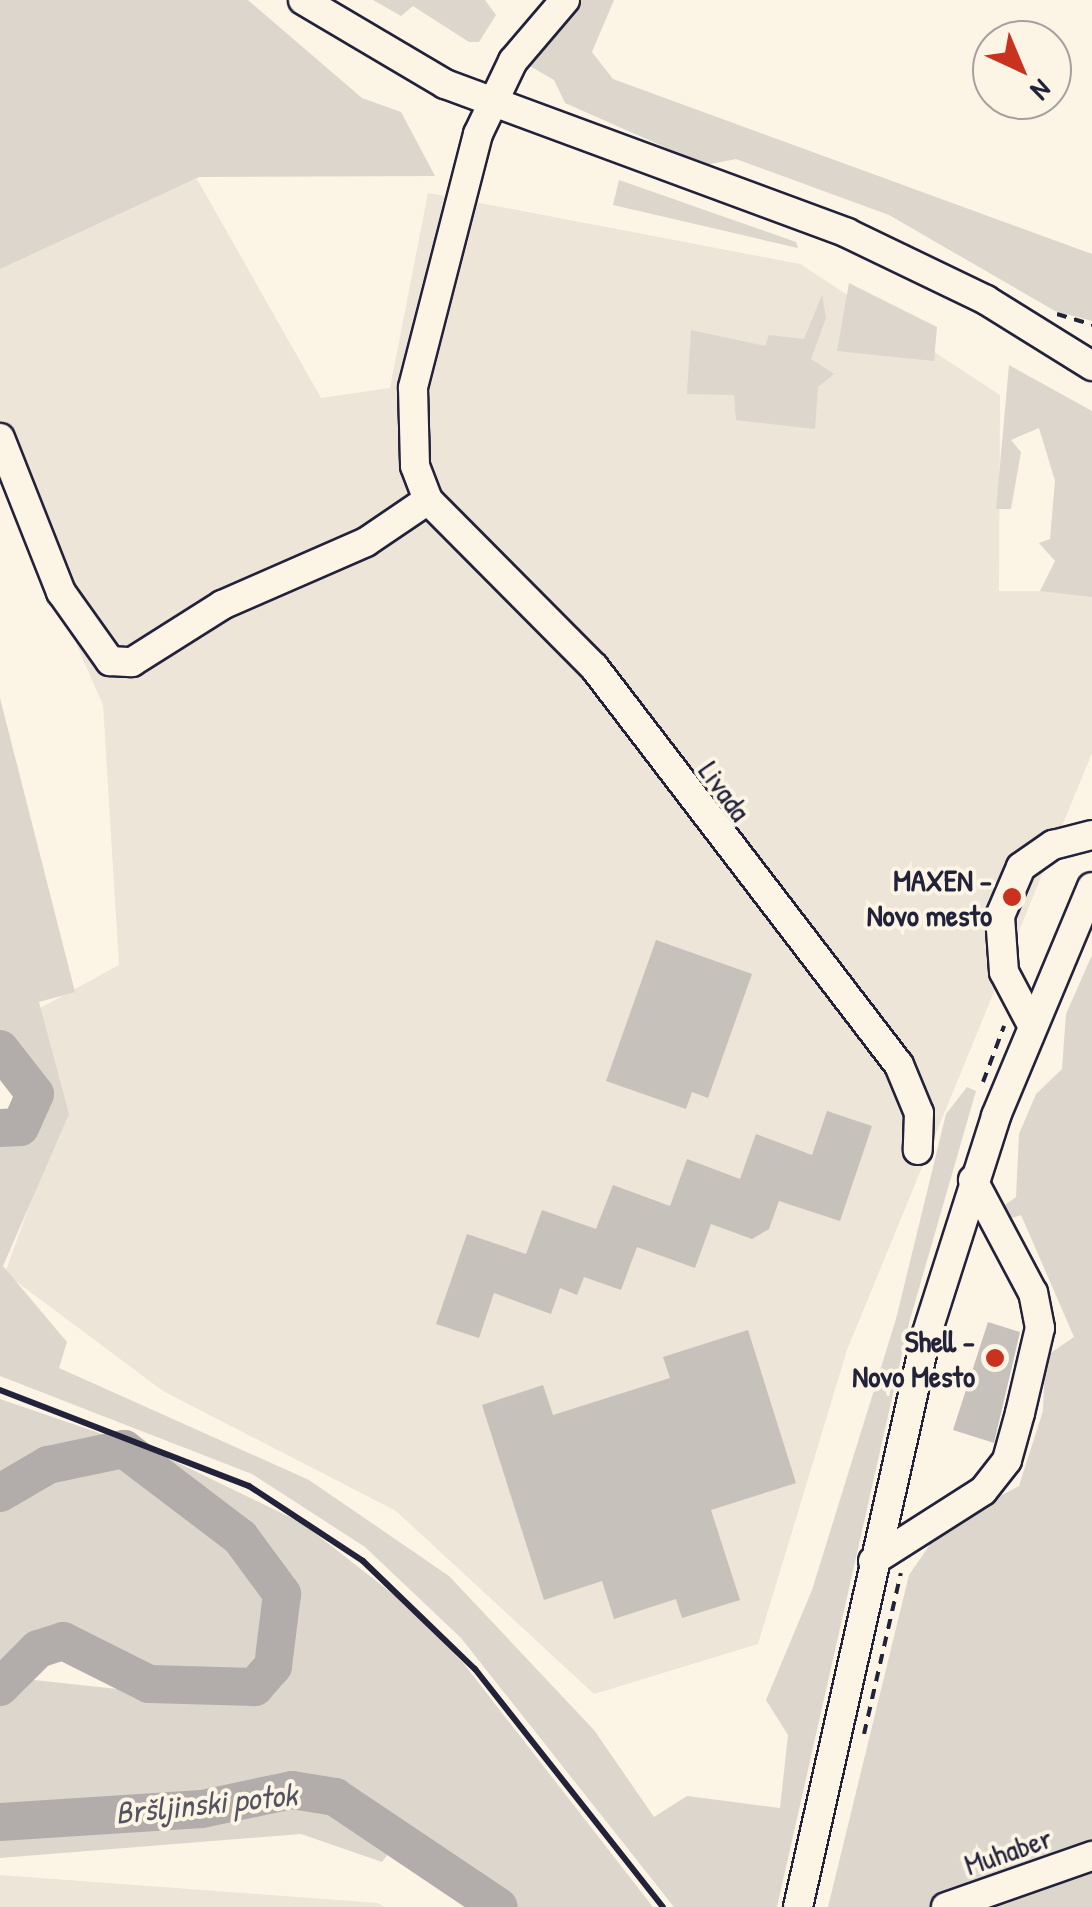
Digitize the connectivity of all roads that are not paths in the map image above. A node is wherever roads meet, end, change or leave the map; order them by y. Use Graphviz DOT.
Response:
graph roads {
  1 [pos="303,0"];
  2 [pos="564,0"];
  3 [pos="494,102"];
  4 [pos="1092,366"];
  5 [pos="0,438"];
  6 [pos="428,500"];
  7 [pos="1092,835"];
  8 [pos="1092,887"];
  9 [pos="1032,1024"];
  10 [pos="918,1150"];
  11 [pos="973,1180"];
  12 [pos="873,1561"];
  13 [pos="1092,1856"];
  14 [pos="798,1907"];
  15 [pos="946,1907"];
  1 -- 3 [label="street"];
  2 -- 3 [label="street, Livada"];
  3 -- 4 [label="street"];
  3 -- 6 [label="street, Livada"];
  5 -- 6 [label="street"];
  6 -- 10 [label="street, Livada"];
  7 -- 9 [label="street"];
  8 -- 9 [label="street"];
  9 -- 11 [label="street"];
  11 -- 12 [label="street"];
  11 -- 12 [label="street"];
  12 -- 14 [label="street"];
  13 -- 15 [label="street, Muhaber"];
}
